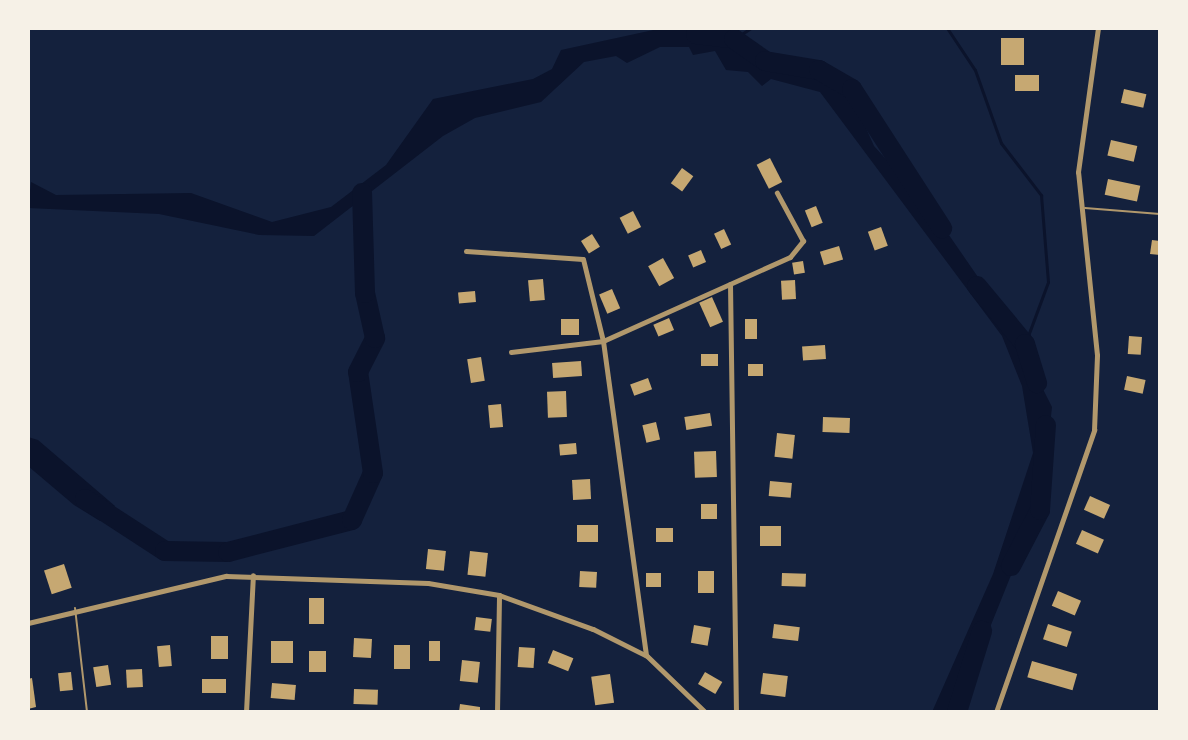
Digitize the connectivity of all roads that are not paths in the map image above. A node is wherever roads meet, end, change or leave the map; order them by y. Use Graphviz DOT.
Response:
graph roads {
  1 [pos="1098,28"];
  2 [pos="777,193"];
  3 [pos="1080,207"];
  4 [pos="1160,214"];
  5 [pos="466,251"];
  6 [pos="730,284"];
  7 [pos="603,341"];
  8 [pos="511,352"];
  9 [pos="253,575"];
  10 [pos="499,595"];
  11 [pos="75,608"];
  12 [pos="28,623"];
  13 [pos="647,656"];
  14 [pos="87,712"];
  15 [pos="246,712"];
  16 [pos="497,712"];
  17 [pos="705,712"];
  18 [pos="736,712"];
  19 [pos="996,712"];
  1 -- 3 [label="street"];
  2 -- 6 [label="street"];
  3 -- 4 [label="lane"];
  3 -- 19 [label="street"];
  5 -- 7 [label="street"];
  6 -- 7 [label="street"];
  6 -- 18 [label="street"];
  7 -- 8 [label="street"];
  7 -- 13 [label="street"];
  9 -- 10 [label="street"];
  9 -- 11 [label="street"];
  9 -- 15 [label="street"];
  10 -- 13 [label="street"];
  10 -- 16 [label="street"];
  11 -- 12 [label="street"];
  11 -- 14 [label="lane"];
  13 -- 17 [label="street"];
}
